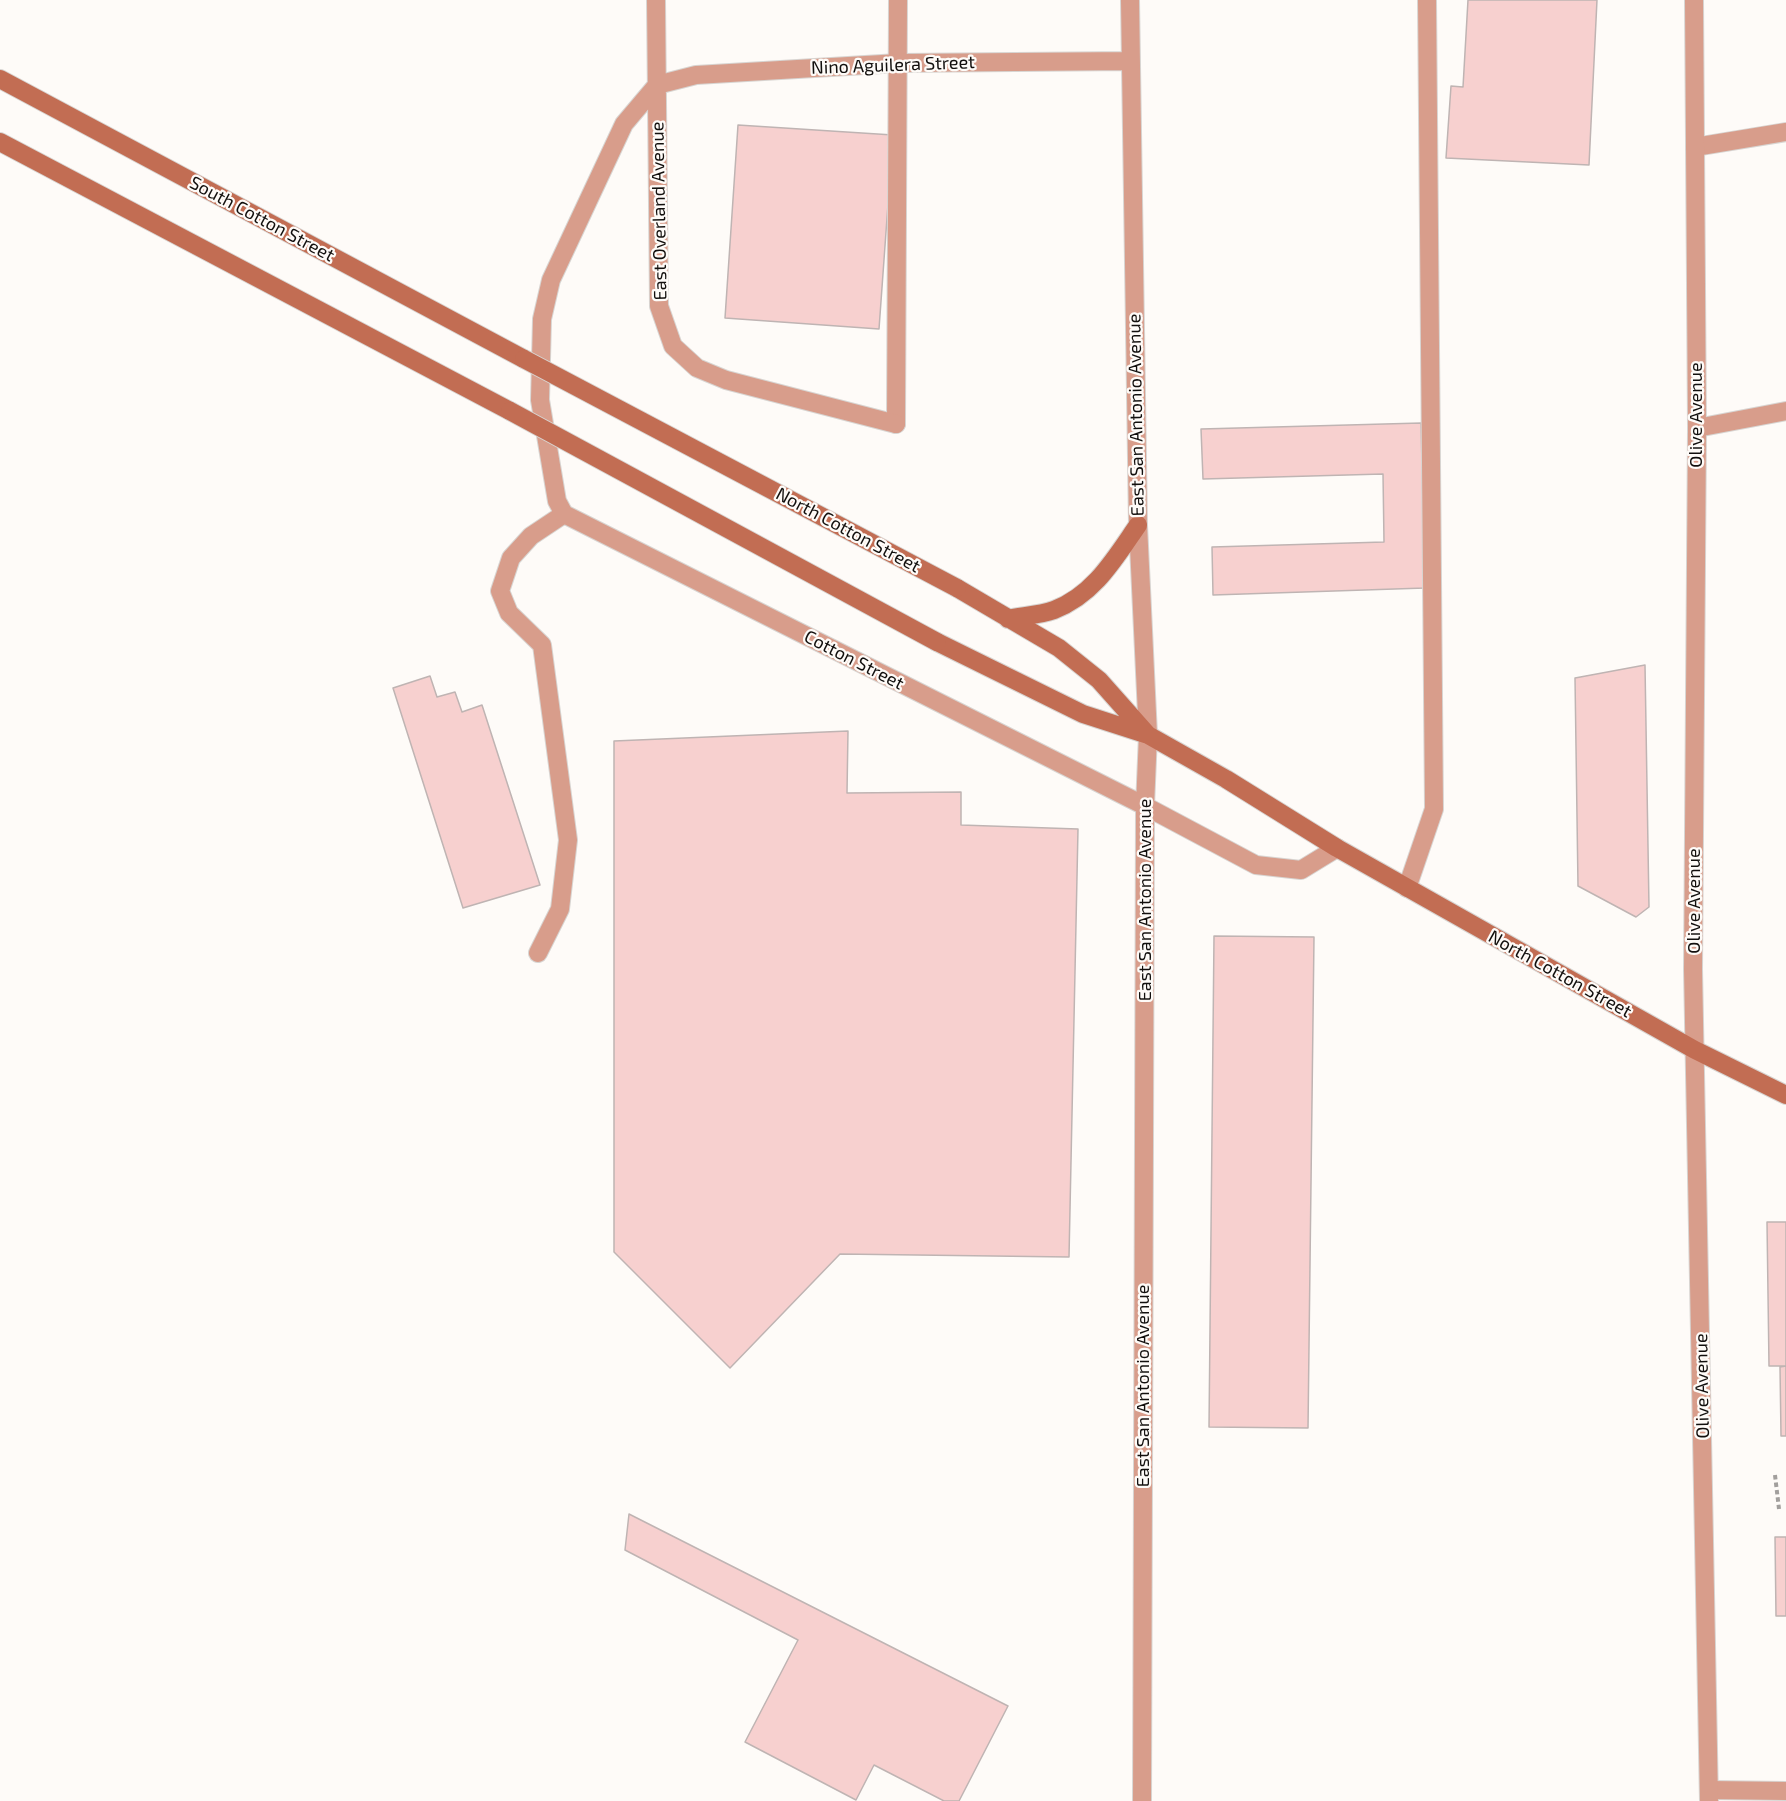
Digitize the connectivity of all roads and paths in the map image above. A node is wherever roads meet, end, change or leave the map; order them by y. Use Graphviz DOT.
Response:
graph roads {
  1 [pos="656,0"];
  2 [pos="898,0"];
  3 [pos="1130,0"];
  4 [pos="1427,0"];
  5 [pos="1694,0"];
  6 [pos="1131,61"];
  7 [pos="899,63"];
  8 [pos="0,79"];
  9 [pos="657,85"];
  10 [pos="1786,132"];
  11 [pos="0,142"];
  12 [pos="1695,147"];
  13 [pos="525,358"];
  14 [pos="1786,411"];
  15 [pos="1697,428"];
  16 [pos="564,514"];
  17 [pos="1138,525"];
  18 [pos="1008,619"];
  19 [pos="1148,735"];
  20 [pos="1145,806"];
  21 [pos="1337,848"];
  22 [pos="1407,888"];
  23 [pos="538,953"];
  24 [pos="1695,1050"];
  25 [pos="1786,1095"];
  26 [pos="1775,1474"];
  27 [pos="1779,1509"];
  28 [pos="1786,1791"];
  29 [pos="1709,1796"];
  30 [pos="1142,1801"];
  1 -- 9 [label="street, East Overland Avenue"];
  2 -- 7 [label="street"];
  3 -- 6 [label="street, East San Antonio Avenue"];
  4 -- 22 [label="street"];
  5 -- 12 [label="street, Olive Avenue"];
  6 -- 7 [label="street, Nino Aguilera Street"];
  6 -- 17 [label="street, East San Antonio Avenue"];
  7 -- 9 [label="street, Nino Aguilera Street"];
  7 -- 9 [label="street, East Overland Avenue"];
  8 -- 13 [label="main road, South Cotton Street"];
  9 -- 16 [label="street, East Overland Avenue"];
  10 -- 12 [label="street"];
  11 -- 19 [label="main road, North Cotton Street, bridge"];
  12 -- 15 [label="street, Olive Avenue"];
  13 -- 18 [label="main road, North Cotton Street, bridge"];
  14 -- 15 [label="street"];
  15 -- 24 [label="street, Olive Avenue"];
  16 -- 20 [label="street, Cotton Street"];
  16 -- 23 [label="street"];
  17 -- 18 [label="main road"];
  17 -- 19 [label="street, East San Antonio Avenue"];
  18 -- 19 [label="main road, North Cotton Street"];
  19 -- 20 [label="street, East San Antonio Avenue"];
  19 -- 21 [label="main road, North Cotton Street"];
  20 -- 21 [label="street"];
  20 -- 30 [label="street, East San Antonio Avenue"];
  21 -- 22 [label="main road, North Cotton Street"];
  22 -- 24 [label="main road, North Cotton Street"];
  24 -- 25 [label="main road, North Cotton Street"];
  24 -- 29 [label="street, Olive Avenue"];
  26 -- 27 [label="path"];
  28 -- 29 [label="street"];
}
